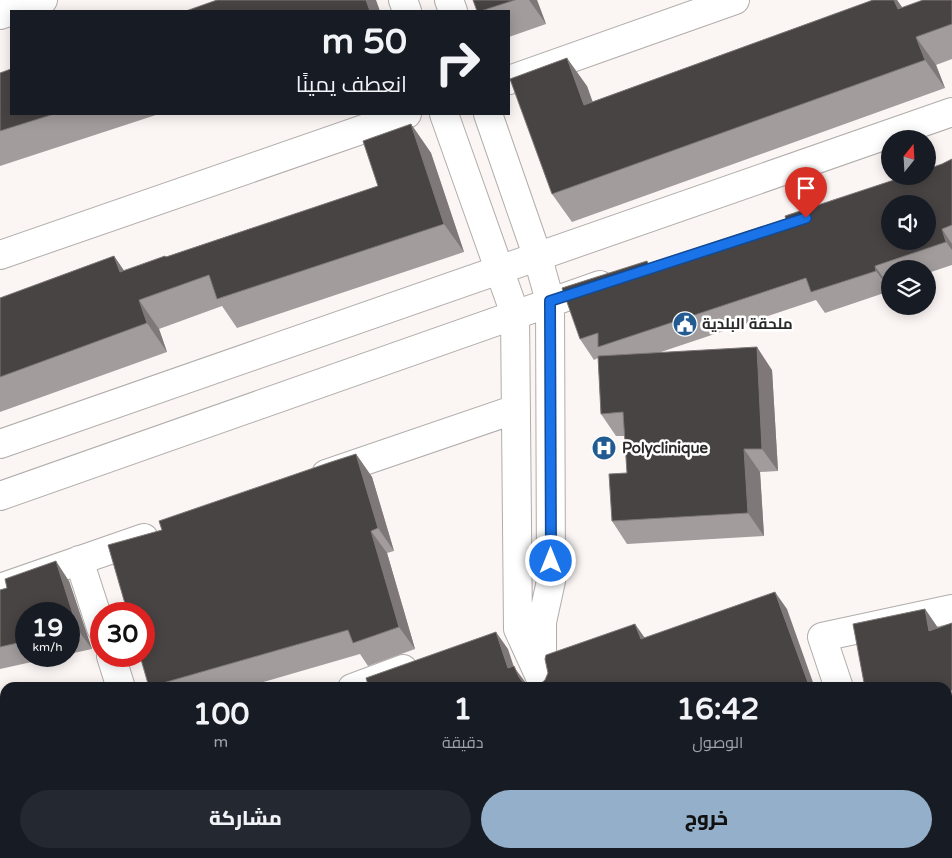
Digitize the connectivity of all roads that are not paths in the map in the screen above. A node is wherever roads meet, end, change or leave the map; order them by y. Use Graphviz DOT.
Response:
graph roads {
  1 [pos="43,0"];
  2 [pos="735,0"];
  3 [pos="12,10"];
  4 [pos="510,80"];
  5 [pos="952,112"];
  6 [pos="403,115"];
  7 [pos="444,115"];
  8 [pos="488,115"];
  9 [pos="0,255"];
  10 [pos="537,255"];
  11 [pos="499,269"];
  12 [pos="625,277"];
  13 [pos="550,301"];
  14 [pos="515,314"];
  15 [pos="516,409"];
  16 [pos="0,444"];
  17 [pos="302,483"];
  18 [pos="0,496"];
  19 [pos="163,531"];
  20 [pos="79,560"];
  21 [pos="0,588"];
  22 [pos="93,602"];
  23 [pos="952,609"];
  24 [pos="426,661"];
  25 [pos="114,667"];
  26 [pos="119,682"];
  27 [pos="368,682"];
  28 [pos="543,682"];
  29 [pos="544,682"];
  30 [pos="837,682"];
  1 -- 3 [label="street"];
  2 -- 4 [label="street"];
  5 -- 10 [label="street"];
  6 -- 9 [label="street"];
  7 -- 11 [label="street"];
  8 -- 10 [label="street"];
  10 -- 11 [label="street"];
  10 -- 13 [label="street"];
  11 -- 14 [label="street"];
  11 -- 16 [label="street"];
  12 -- 13 [label="street"];
  13 -- 14 [label="street"];
  13 -- 29 [label="street"];
  14 -- 15 [label="street"];
  14 -- 18 [label="street"];
  15 -- 17 [label="street"];
  15 -- 28 [label="street"];
  19 -- 20 [label="street"];
  20 -- 21 [label="street"];
  20 -- 22 [label="street"];
  23 -- 30 [label="street"];
  24 -- 27 [label="street"];
  25 -- 26 [label="street"];
}
